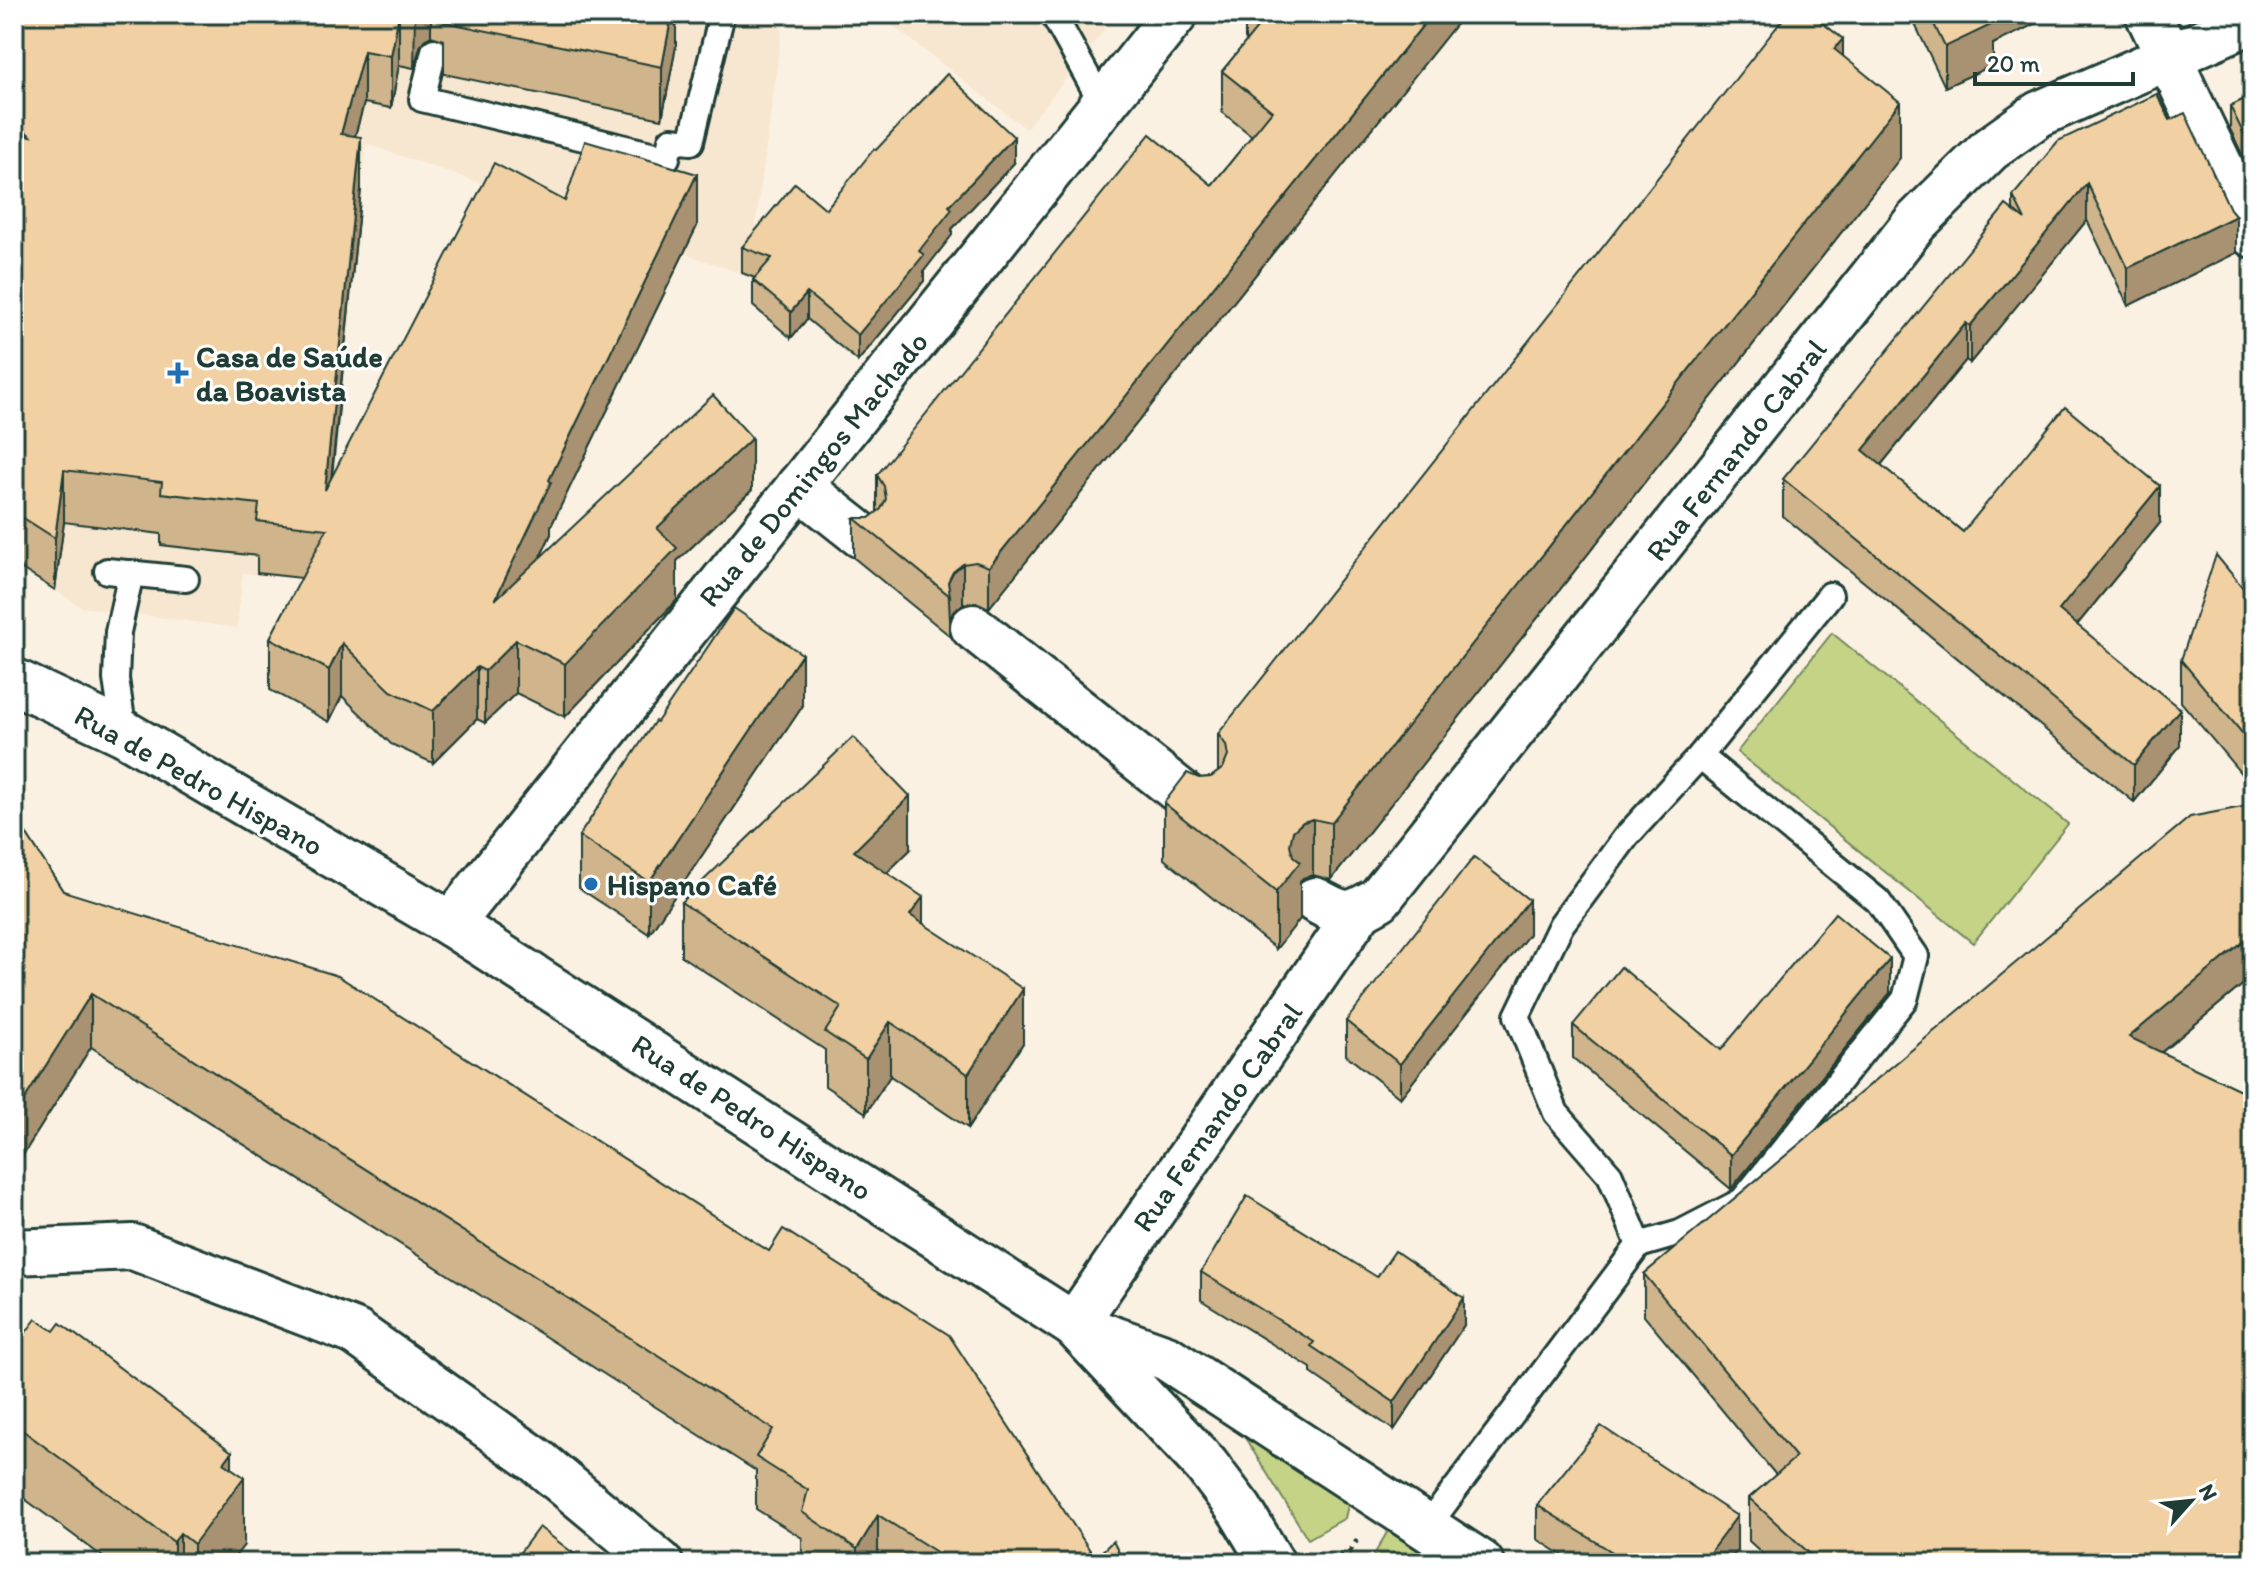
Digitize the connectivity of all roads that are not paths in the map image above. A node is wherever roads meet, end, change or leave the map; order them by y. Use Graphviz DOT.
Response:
graph roads {
  1 [pos="722,14"];
  2 [pos="1053,14"];
  3 [pos="1175,14"];
  4 [pos="2148,14"];
  5 [pos="2253,20"];
  6 [pos="434,51"];
  7 [pos="2168,57"];
  8 [pos="1103,105"];
  9 [pos="2253,235"];
  10 [pos="799,486"];
  11 [pos="861,535"];
  12 [pos="186,579"];
  13 [pos="1830,595"];
  14 [pos="973,627"];
  15 [pos="14,681"];
  16 [pos="124,733"];
  17 [pos="1700,756"];
  18 [pos="1203,810"];
  19 [pos="1315,900"];
  20 [pos="1360,910"];
  21 [pos="451,924"];
  22 [pos="1639,1245"];
  23 [pos="14,1252"];
  24 [pos="1074,1325"];
  25 [pos="1426,1528"];
  26 [pos="660,1563"];
  27 [pos="1272,1563"];
  28 [pos="1481,1563"];
  1 -- 6 [label="lane"];
  2 -- 8 [label="lane"];
  3 -- 8 [label="street, Rua de Domingos Machado"];
  4 -- 7 [label="street"];
  5 -- 7 [label="street, Rua Fernando Cabral"];
  7 -- 9 [label="street"];
  7 -- 20 [label="street, Rua Fernando Cabral"];
  8 -- 10 [label="street, Rua de Domingos Machado"];
  10 -- 11 [label="street"];
  10 -- 21 [label="street, Rua de Domingos Machado"];
  12 -- 16 [label="lane"];
  13 -- 17 [label="lane"];
  14 -- 18 [label="street"];
  15 -- 16 [label="street, Rua de Pedro Hispano"];
  16 -- 21 [label="street, Rua de Pedro Hispano"];
  17 -- 22 [label="lane"];
  17 -- 22 [label="lane"];
  19 -- 20 [label="street"];
  20 -- 24 [label="street, Rua Fernando Cabral"];
  21 -- 24 [label="street, Rua de Pedro Hispano"];
  22 -- 25 [label="lane"];
  23 -- 26 [label="street"];
  24 -- 25 [label="street, Rua de Pedro Hispano"];
  24 -- 27 [label="street"];
  25 -- 28 [label="street, Rua de Pedro Hispano"];
}
